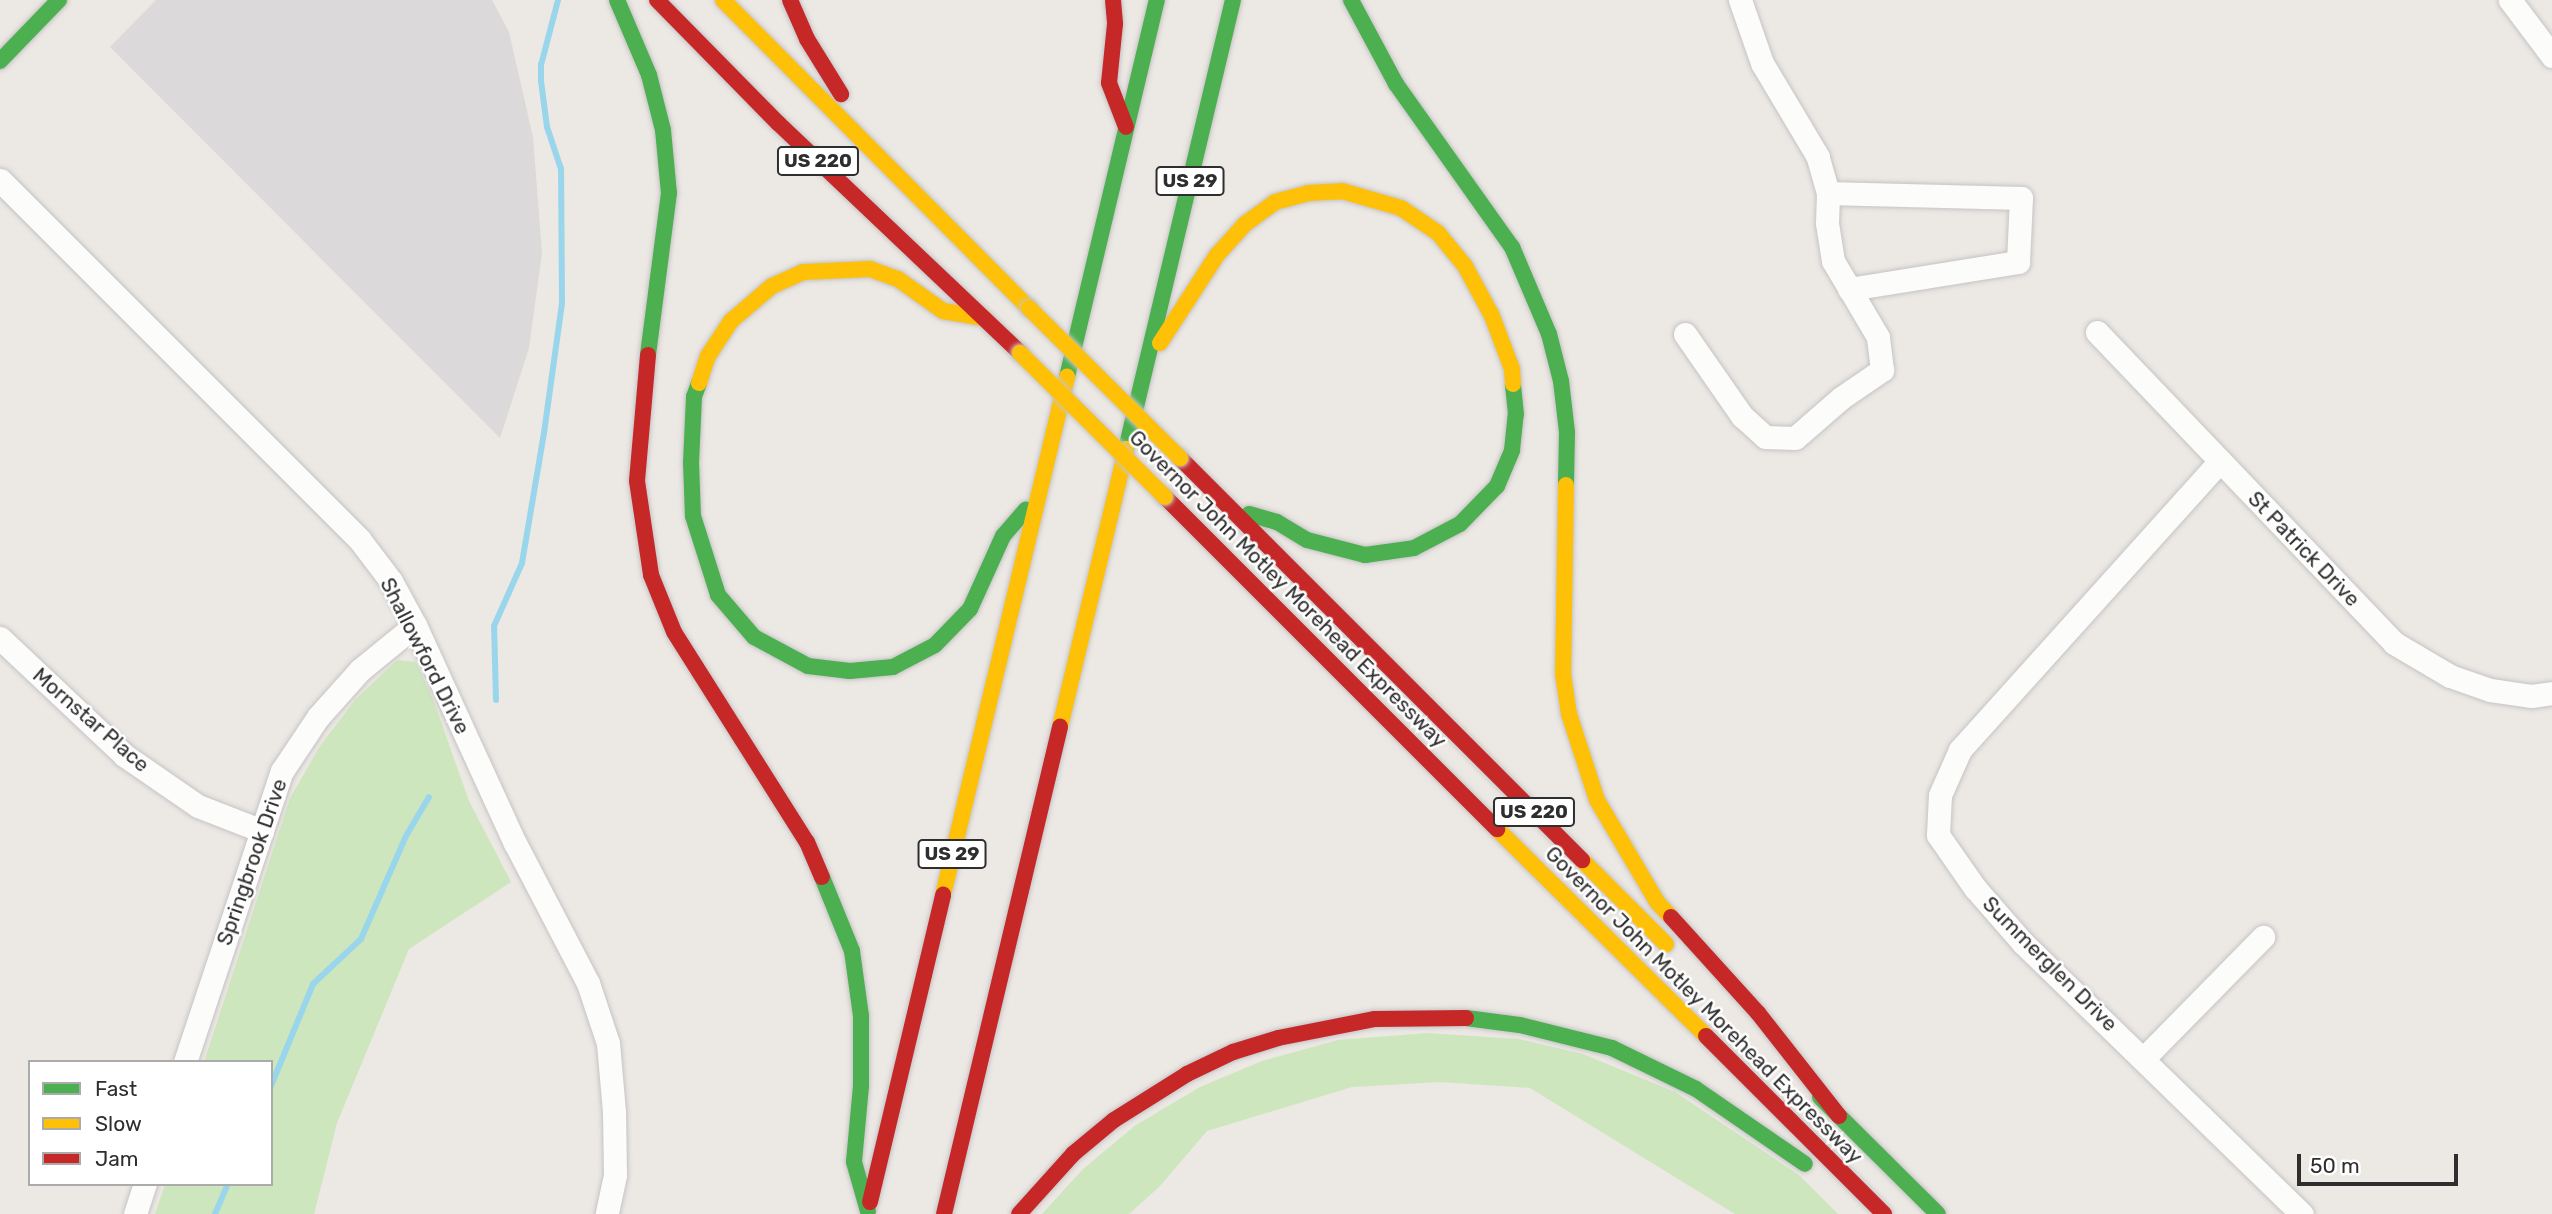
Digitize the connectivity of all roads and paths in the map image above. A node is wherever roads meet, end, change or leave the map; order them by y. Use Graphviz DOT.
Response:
graph roads {
  1 [pos="617,0"];
  2 [pos="657,0"];
  3 [pos="723,0"];
  4 [pos="790,0"];
  5 [pos="1113,0"];
  6 [pos="1157,0"];
  7 [pos="1233,0"];
  8 [pos="1351,0"];
  9 [pos="1740,0"];
  10 [pos="2510,0"];
  11 [pos="50,3"];
  12 [pos="2552,56"];
  13 [pos="0,61"];
  14 [pos="1126,127"];
  15 [pos="884,160"];
  16 [pos="0,180"];
  17 [pos="1828,193"];
  18 [pos="1849,289"];
  19 [pos="984,318"];
  20 [pos="2097,332"];
  21 [pos="1685,334"];
  22 [pos="1147,362"];
  23 [pos="2220,461"];
  24 [pos="1037,498"];
  25 [pos="1230,508"];
  26 [pos="415,625"];
  27 [pos="0,638"];
  28 [pos="2552,693"];
  29 [pos="262,831"];
  30 [pos="2263,937"];
  31 [pos="1678,956"];
  32 [pos="1735,1012"];
  33 [pos="2144,1058"];
  34 [pos="186,1060"];
  35 [pos="1839,1116"];
  36 [pos="1855,1185"];
  37 [pos="144,1186"];
  38 [pos="868,1212"];
  39 [pos="135,1214"];
  40 [pos="607,1214"];
  41 [pos="944,1214"];
  42 [pos="1019,1214"];
  43 [pos="1884,1214"];
  44 [pos="1938,1214"];
  45 [pos="2302,1214"];
  1 -- 38 [label="main road"];
  2 -- 19 [label="main road, Governor John Motley Morehead Expressway / US 220"];
  3 -- 15 [label="main road, Governor John Motley Morehead Expressway / US 220"];
  4 -- 15 [label="main road"];
  5 -- 14 [label="main road"];
  6 -- 14 [label="main road, US 29"];
  7 -- 22 [label="main road, US 29"];
  8 -- 35 [label="main road"];
  9 -- 17 [label="street"];
  10 -- 12 [label="street"];
  11 -- 13 [label="main road"];
  14 -- 24 [label="main road, US 29"];
  15 -- 25 [label="main road, Governor John Motley Morehead Expressway / US 220, bridge"];
  16 -- 26 [label="street, Shallowford Drive"];
  17 -- 18 [label="street"];
  17 -- 18 [label="street"];
  18 -- 21 [label="street"];
  19 -- 24 [label="main road"];
  19 -- 36 [label="main road, Governor John Motley Morehead Expressway / US 220, bridge"];
  20 -- 23 [label="street, St Patrick Drive"];
  22 -- 25 [label="main road"];
  22 -- 41 [label="main road, US 29"];
  23 -- 28 [label="street, St Patrick Drive"];
  23 -- 33 [label="street, Summerglen Drive"];
  24 -- 38 [label="main road, US 29"];
  25 -- 31 [label="main road, Governor John Motley Morehead Expressway / US 220"];
  26 -- 29 [label="street, Springbrook Drive"];
  26 -- 40 [label="street, Shallowford Drive"];
  27 -- 29 [label="street, Mornstar Place"];
  29 -- 34 [label="street, Springbrook Drive"];
  30 -- 33 [label="street"];
  32 -- 35 [label="main road, Governor John Motley Morehead Expressway"];
  33 -- 45 [label="street, Summerglen Drive"];
  35 -- 44 [label="main road, Governor John Motley Morehead Expressway"];
  36 -- 42 [label="main road"];
  36 -- 43 [label="main road, Governor John Motley Morehead Expressway / US 220"];
  37 -- 39 [label="street"];
}
